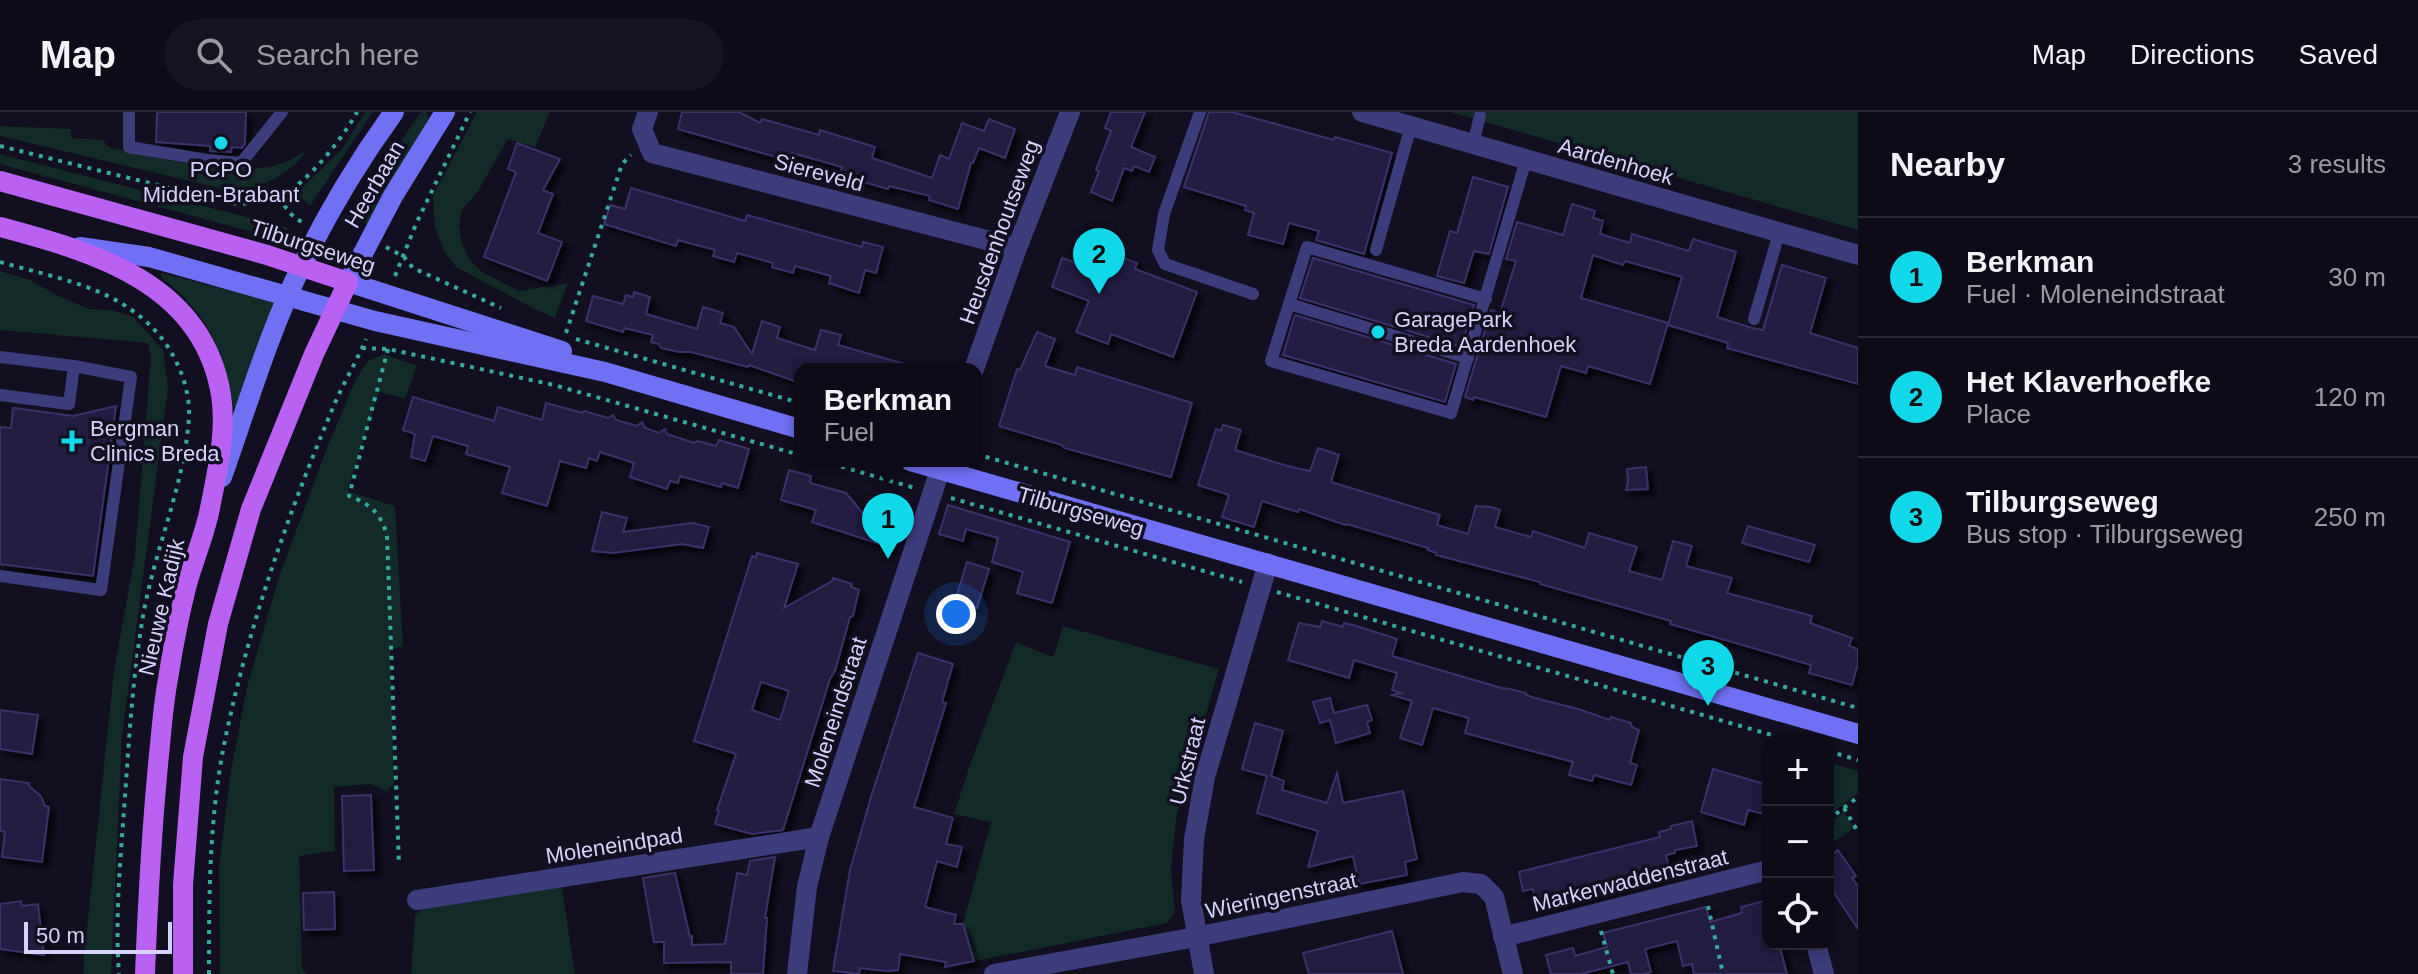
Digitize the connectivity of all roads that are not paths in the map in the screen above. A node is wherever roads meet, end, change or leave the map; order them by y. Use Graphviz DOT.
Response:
graph roads {
  1 [pos="129,112"];
  2 [pos="282,112"];
  3 [pos="394,112"];
  4 [pos="445,112"];
  5 [pos="648,112"];
  6 [pos="1070,112"];
  7 [pos="1200,112"];
  8 [pos="1362,112"];
  9 [pos="1480,116"];
  10 [pos="1411,126"];
  11 [pos="1473,144"];
  12 [pos="1526,160"];
  13 [pos="0,181"];
  14 [pos="0,227"];
  15 [pos="1779,233"];
  16 [pos="69,245"];
  17 [pos="1017,248"];
  18 [pos="1376,250"];
  19 [pos="1858,255"];
  20 [pos="300,267"];
  21 [pos="348,282"];
  22 [pos="1253,294"];
  23 [pos="289,296"];
  24 [pos="1486,299"];
  25 [pos="1289,304"];
  26 [pos="334,311"];
  27 [pos="1754,319"];
  28 [pos="0,357"];
  29 [pos="1468,358"];
  30 [pos="976,363"];
  31 [pos="74,366"];
  32 [pos="605,372"];
  33 [pos="0,395"];
  34 [pos="794,427"];
  35 [pos="940,467"];
  36 [pos="948,467"];
  37 [pos="209,511"];
  38 [pos="1268,563"];
  39 [pos="0,576"];
  40 [pos="1823,732"];
  41 [pos="1858,734"];
  42 [pos="819,837"];
  43 [pos="1762,872"];
  44 [pos="417,900"];
  45 [pos="1196,937"];
  46 [pos="1503,937"];
  47 [pos="1818,950"];
  48 [pos="145,974"];
  49 [pos="183,974"];
  50 [pos="797,974"];
  51 [pos="994,974"];
  52 [pos="1204,974"];
  53 [pos="1513,974"];
  54 [pos="1824,974"];
  1 -- 2 [label="lane"];
  3 -- 20 [label="main road, Heerbaan"];
  4 -- 21 [label="main road, Heerbaan"];
  5 -- 17 [label="street, Siereveld"];
  6 -- 17 [label="street, Heusdenhoutseweg"];
  7 -- 22 [label="lane"];
  8 -- 10 [label="street, Aardenhoek"];
  9 -- 11 [label="lane"];
  10 -- 11 [label="street, Aardenhoek"];
  10 -- 18 [label="lane"];
  11 -- 12 [label="street, Aardenhoek"];
  12 -- 15 [label="street, Aardenhoek"];
  12 -- 24 [label="lane"];
  13 -- 20 [label="main road, Tilburgseweg"];
  14 -- 16 [label="main road, Tilburgseweg"];
  15 -- 19 [label="street, Aardenhoek"];
  15 -- 27 [label="lane"];
  16 -- 23 [label="main road, Tilburgseweg"];
  16 -- 37 [label="main road, Tilburgseweg"];
  17 -- 30 [label="street, Heusdenhoutseweg"];
  20 -- 21 [label="main road, Tilburgseweg"];
  20 -- 23 [label="main road, Nieuwe Kadijk"];
  21 -- 26 [label="main road"];
  21 -- 32 [label="main road, Tilburgseweg"];
  23 -- 26 [label="main road, Tilburgseweg"];
  23 -- 37 [label="main road, Nieuwe Kadijk"];
  24 -- 25 [label="lane"];
  24 -- 29 [label="lane"];
  25 -- 29 [label="lane"];
  25 -- 29 [label="lane"];
  26 -- 32 [label="main road, Tilburgseweg"];
  26 -- 49 [label="main road"];
  28 -- 31 [label="lane"];
  31 -- 33 [label="lane"];
  31 -- 39 [label="lane"];
  32 -- 34 [label="main road, Tilburgseweg"];
  35 -- 42 [label="street, Moleneindstraat"];
  36 -- 38 [label="main road, Tilburgseweg"];
  37 -- 48 [label="main road, Nieuwe Kadijk"];
  38 -- 40 [label="main road, Tilburgseweg"];
  38 -- 45 [label="street, Urkstraat"];
  40 -- 41 [label="main road, Tilburgseweg"];
  42 -- 44 [label="street, Moleneindpad"];
  42 -- 50 [label="street, Moleneindstraat"];
  43 -- 46 [label="street, Markerwaddenstraat"];
  45 -- 46 [label="street, Wieringenstraat"];
  45 -- 51 [label="street, Wieringenstraat"];
  45 -- 52 [label="street, Urkstraat"];
  46 -- 53 [label="street, Wieringenstraat"];
  47 -- 54 [label="street"];
}
